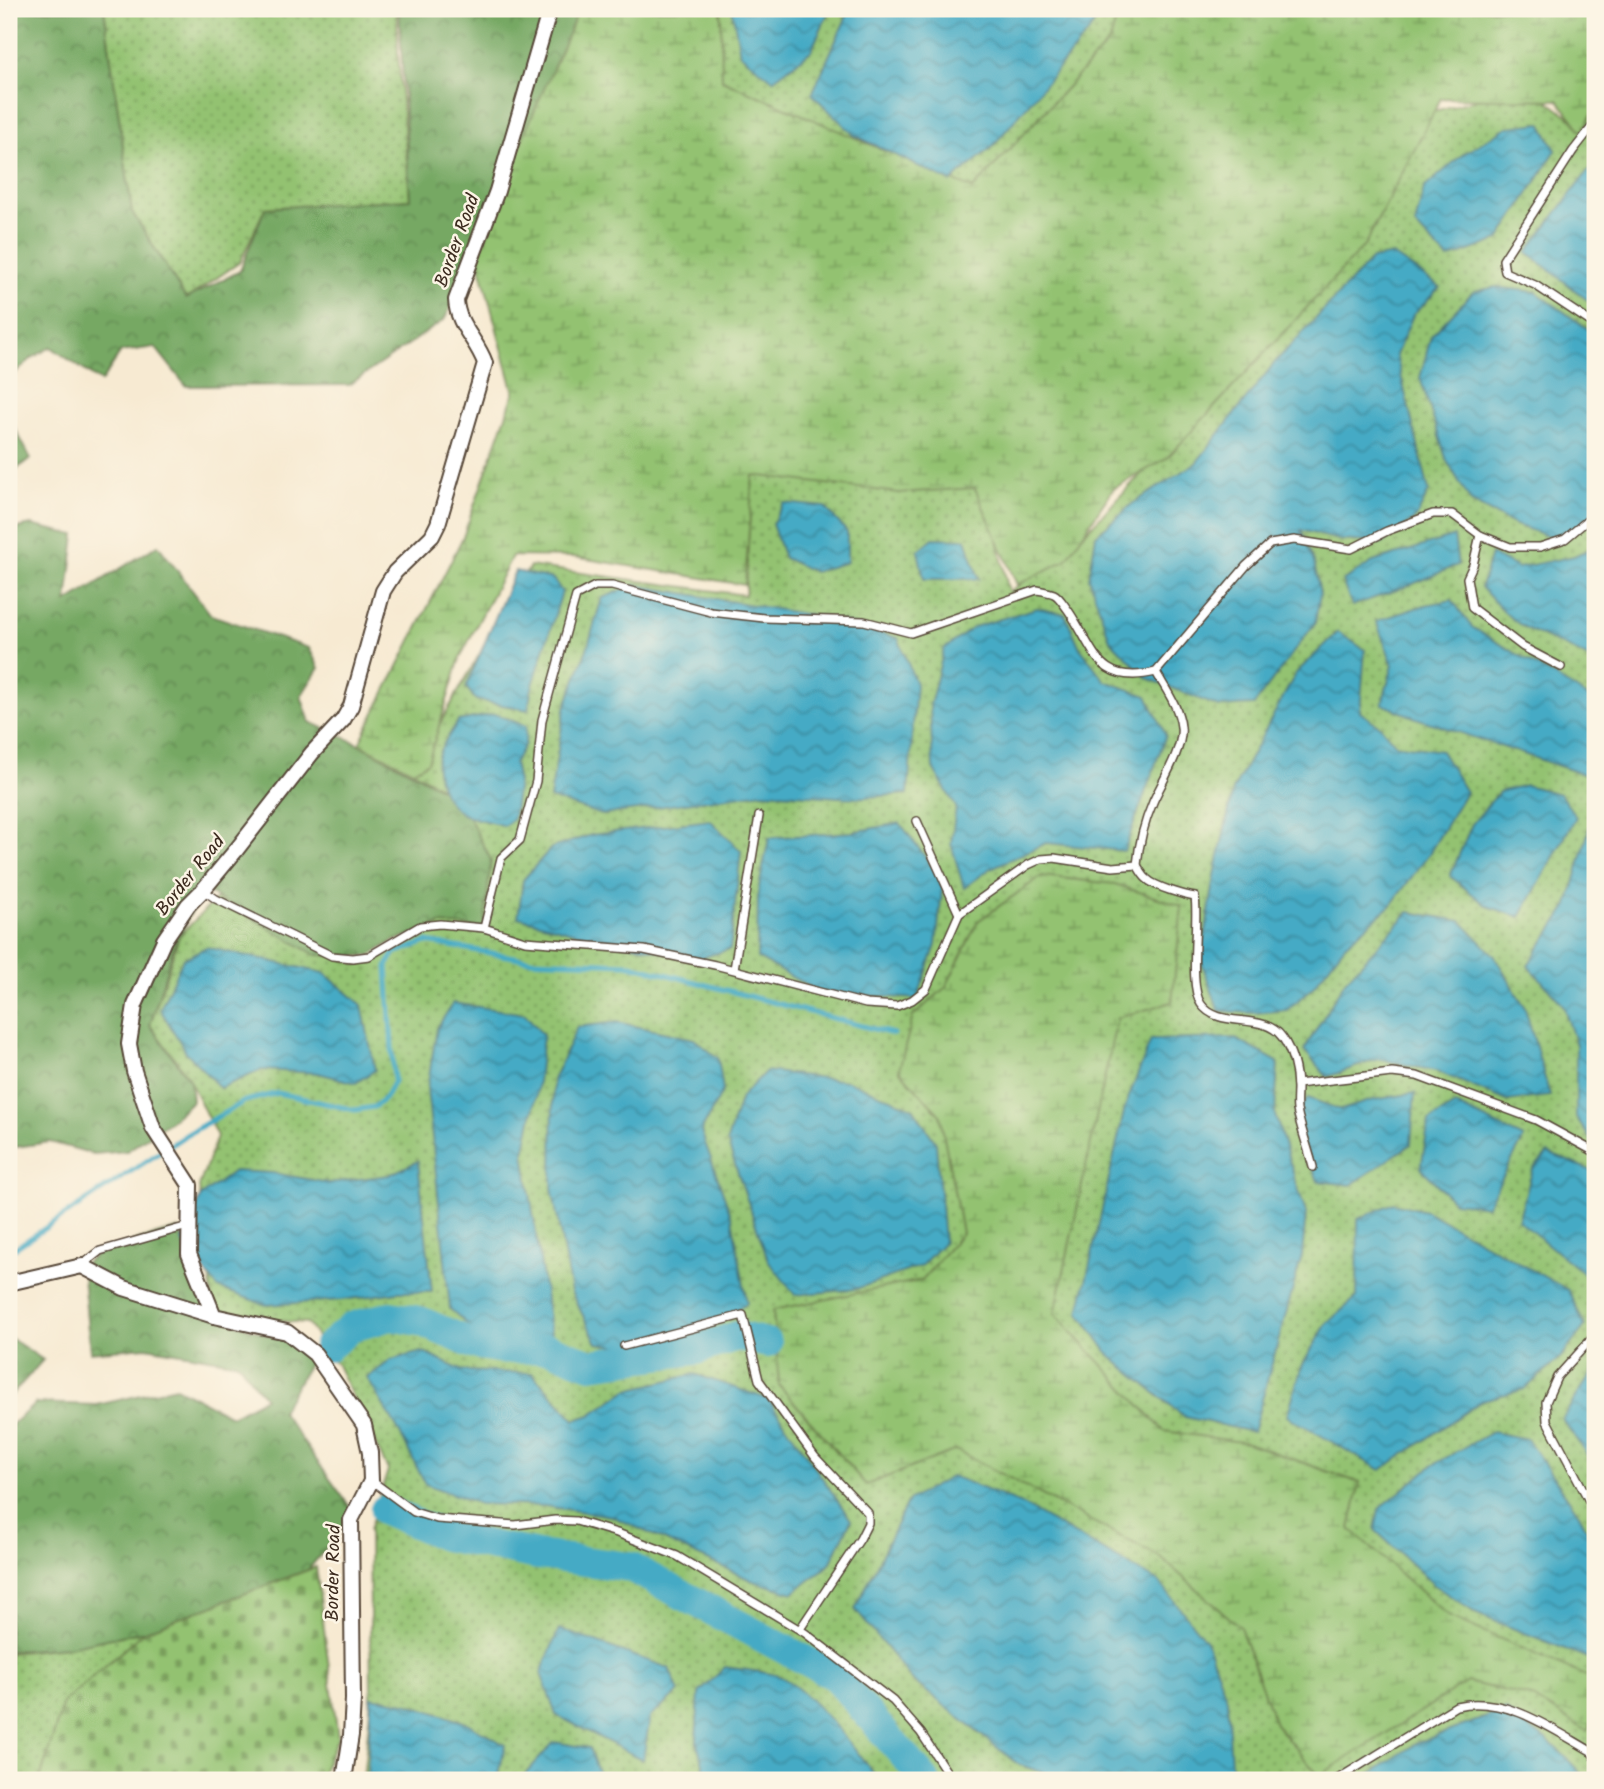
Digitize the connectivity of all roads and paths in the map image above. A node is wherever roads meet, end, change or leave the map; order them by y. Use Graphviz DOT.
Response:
graph roads {
  1 [pos="550,9"];
  2 [pos="1595,123"];
  3 [pos="1595,325"];
  4 [pos="1595,514"];
  5 [pos="1480,535"];
  6 [pos="1561,667"];
  7 [pos="1156,673"];
  8 [pos="759,816"];
  9 [pos="917,821"];
  10 [pos="1137,865"];
  11 [pos="204,890"];
  12 [pos="959,914"];
  13 [pos="484,928"];
  14 [pos="734,970"];
  15 [pos="1297,1084"];
  16 [pos="1595,1152"];
  17 [pos="1313,1167"];
  18 [pos="188,1226"];
  19 [pos="82,1266"];
  20 [pos="9,1283"];
  21 [pos="214,1316"];
  22 [pos="1595,1335"];
  23 [pos="624,1346"];
  24 [pos="371,1481"];
  25 [pos="1595,1512"];
  26 [pos="800,1629"];
  27 [pos="1595,1743"];
  28 [pos="1593,1754"];
  29 [pos="344,1780"];
  30 [pos="952,1780"];
  31 [pos="1336,1780"];
  1 -- 11 [label="street, Border Road"];
  2 -- 3 [label="lane"];
  4 -- 5 [label="lane"];
  5 -- 6 [label="lane"];
  5 -- 7 [label="lane"];
  7 -- 10 [label="lane"];
  7 -- 13 [label="lane"];
  8 -- 14 [label="lane"];
  9 -- 12 [label="lane"];
  10 -- 12 [label="lane"];
  10 -- 15 [label="lane"];
  11 -- 13 [label="lane"];
  11 -- 18 [label="street, Border Road"];
  12 -- 14 [label="lane"];
  13 -- 14 [label="lane"];
  15 -- 16 [label="lane"];
  15 -- 17 [label="lane"];
  18 -- 19 [label="lane"];
  18 -- 21 [label="street, Border Road"];
  19 -- 20 [label="street"];
  19 -- 21 [label="street"];
  21 -- 24 [label="street"];
  22 -- 25 [label="lane"];
  23 -- 26 [label="lane"];
  24 -- 26 [label="lane"];
  24 -- 29 [label="street, Border Road"];
  26 -- 30 [label="lane"];
  27 -- 28 [label="lane"];
  28 -- 31 [label="lane"];
}
